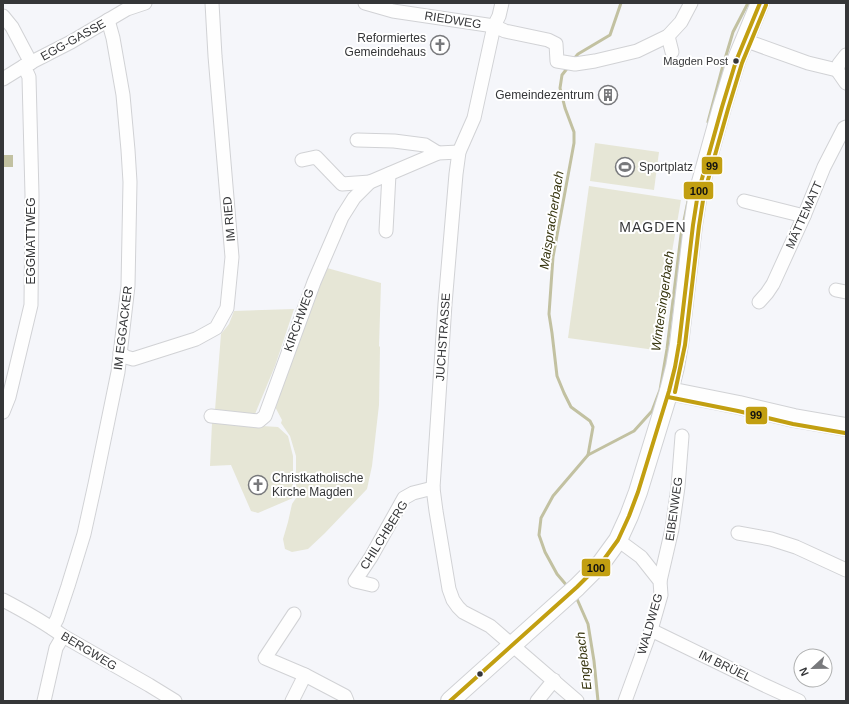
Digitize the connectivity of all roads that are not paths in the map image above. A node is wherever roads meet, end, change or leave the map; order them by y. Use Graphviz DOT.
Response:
graph roads {
  1 [pos="145,3"];
  2 [pos="212,3"];
  3 [pos="365,3"];
  4 [pos="502,3"];
  5 [pos="691,3"];
  6 [pos="760,3"];
  7 [pos="3,16"];
  8 [pos="108,20"];
  9 [pos="494,26"];
  10 [pos="668,36"];
  11 [pos="744,40"];
  12 [pos="672,52"];
  13 [pos="846,55"];
  14 [pos="27,65"];
  15 [pos="837,70"];
  16 [pos="3,79"];
  17 [pos="846,83"];
  18 [pos="846,127"];
  19 [pos="357,140"];
  20 [pos="459,152"];
  21 [pos="438,154"];
  22 [pos="302,160"];
  23 [pos="389,174"];
  24 [pos="370,182"];
  25 [pos="744,200"];
  26 [pos="804,216"];
  27 [pos="386,231"];
  28 [pos="759,302"];
  29 [pos="120,353"];
  30 [pos="669,390"];
  31 [pos="3,412"];
  32 [pos="211,416"];
  33 [pos="846,427"];
  34 [pos="682,436"];
  35 [pos="433,488"];
  36 [pos="738,533"];
  37 [pos="618,540"];
  38 [pos="846,570"];
  39 [pos="660,581"];
  40 [pos="372,585"];
  41 [pos="3,600"];
  42 [pos="294,614"];
  43 [pos="52,628"];
  44 [pos="651,630"];
  45 [pos="63,636"];
  46 [pos="513,645"];
  47 [pos="305,675"];
  48 [pos="554,680"];
  49 [pos="44,701"];
  50 [pos="175,701"];
  51 [pos="292,701"];
  52 [pos="347,701"];
  53 [pos="450,701"];
  54 [pos="536,701"];
  55 [pos="577,701"];
  56 [pos="625,701"];
  57 [pos="799,701"];
  1 -- 8 [label="street, EGG-GASSE"];
  2 -- 29 [label="street, IM RIED"];
  3 -- 9 [label="street, RIEDWEG"];
  4 -- 9 [label="street, JUCHSTRASSE"];
  5 -- 10 [label="street"];
  6 -- 11 [label="main road"];
  7 -- 14 [label="street, EGGMATTWEG"];
  8 -- 14 [label="street, EGG-GASSE"];
  8 -- 29 [label="street, IM EGGACKER"];
  9 -- 10 [label="street, RIEDWEG"];
  9 -- 20 [label="street, JUCHSTRASSE"];
  10 -- 12 [label="street"];
  11 -- 15 [label="street"];
  11 -- 30 [label="main road"];
  13 -- 15 [label="street"];
  14 -- 16 [label="street, EGG-GASSE"];
  14 -- 31 [label="street, EGGMATTWEG"];
  15 -- 17 [label="street"];
  18 -- 26 [label="street, MÄTTEMATT"];
  19 -- 21 [label="street"];
  20 -- 21 [label="street, KIRCHWEG"];
  20 -- 35 [label="street, JUCHSTRASSE"];
  21 -- 23 [label="street, KIRCHWEG"];
  22 -- 24 [label="street, KIRCHWEG"];
  23 -- 24 [label="street, KIRCHWEG"];
  23 -- 27 [label="street"];
  24 -- 32 [label="street, KIRCHWEG"];
  25 -- 26 [label="street"];
  26 -- 28 [label="street, MÄTTEMATT"];
  29 -- 43 [label="street, IM EGGACKER"];
  30 -- 33 [label="main road"];
  30 -- 37 [label="main road"];
  34 -- 39 [label="street, EIBENWEG"];
  35 -- 40 [label="street, CHILCHBERG"];
  35 -- 46 [label="street, JUCHSTRASSE"];
  36 -- 38 [label="street"];
  37 -- 39 [label="street, WALDWEG"];
  37 -- 46 [label="main road"];
  39 -- 44 [label="street, WALDWEG"];
  41 -- 43 [label="street, BERGWEG"];
  42 -- 47 [label="street"];
  43 -- 45 [label="street, BERGWEG"];
  44 -- 56 [label="street, WALDWEG"];
  44 -- 57 [label="street, IM BRÜEL"];
  45 -- 49 [label="street"];
  45 -- 50 [label="street, BERGWEG"];
  46 -- 48 [label="street, JUCHSTRASSE"];
  46 -- 53 [label="main road"];
  47 -- 51 [label="street"];
  47 -- 52 [label="street"];
  48 -- 54 [label="street"];
  48 -- 55 [label="street, JUCHSTRASSE"];
}
